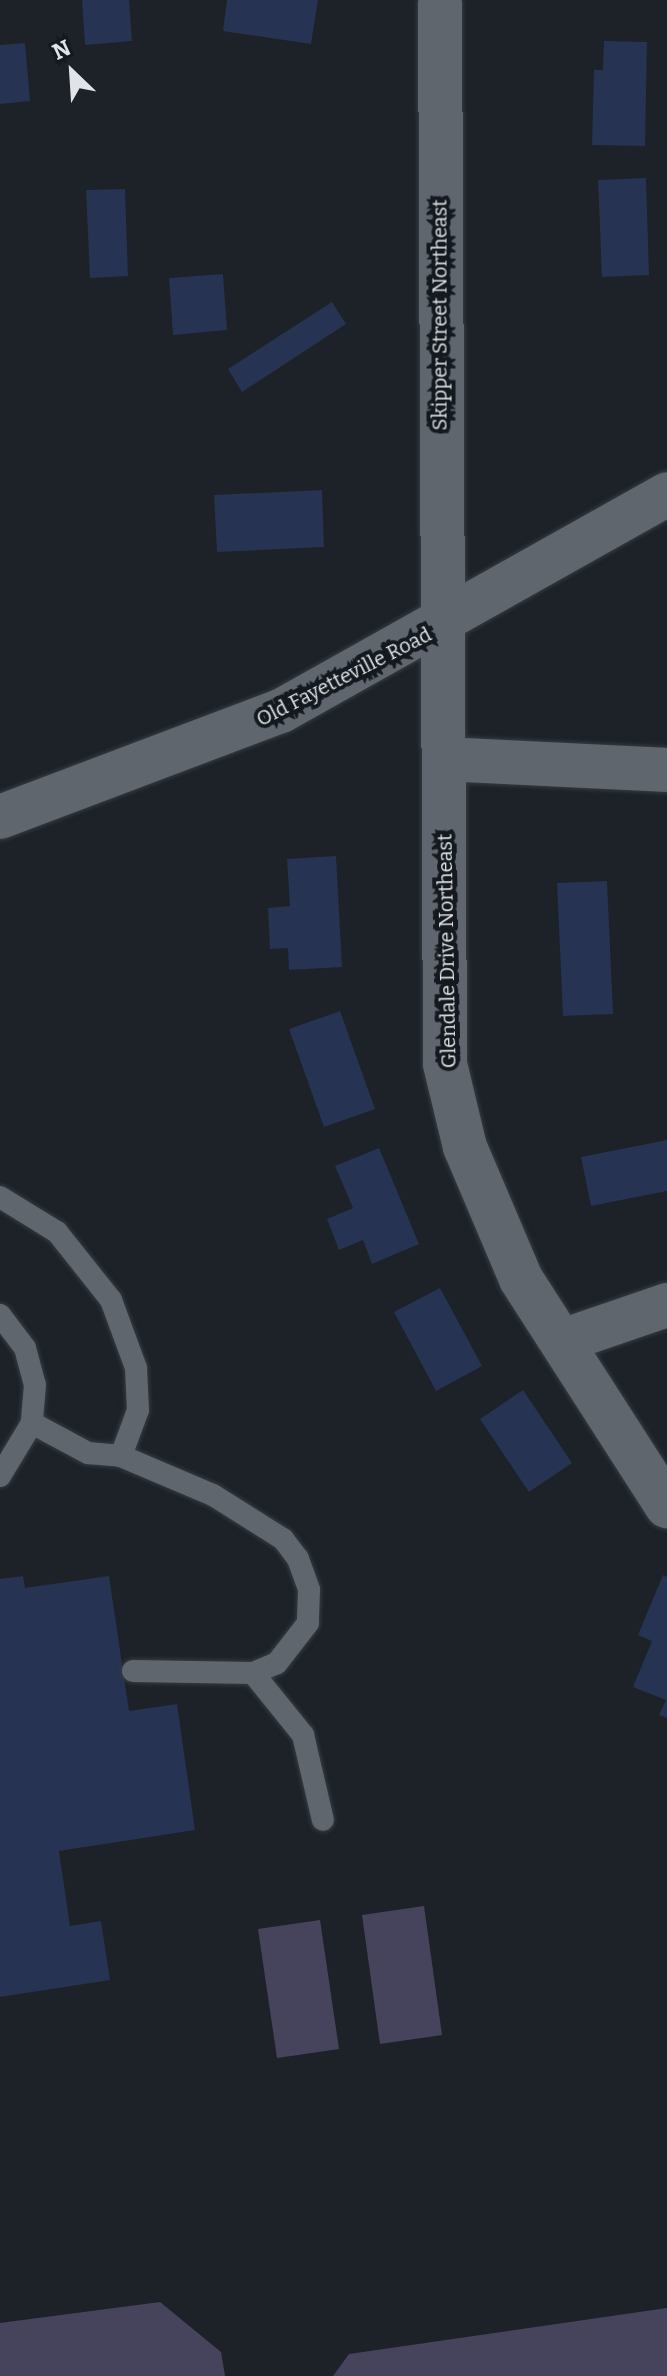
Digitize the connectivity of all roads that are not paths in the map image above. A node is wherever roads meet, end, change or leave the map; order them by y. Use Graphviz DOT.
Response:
graph roads {
  1 [pos="440,3"];
  2 [pos="667,494"];
  3 [pos="441,627"];
  4 [pos="445,759"];
  5 [pos="667,770"];
  6 [pos="0,817"];
  7 [pos="0,1197"];
  8 [pos="667,1305"];
  9 [pos="0,1315"];
  10 [pos="562,1341"];
  11 [pos="32,1423"];
  12 [pos="121,1456"];
  13 [pos="0,1476"];
  14 [pos="667,1506"];
  15 [pos="133,1671"];
  16 [pos="253,1673"];
  17 [pos="323,1820"];
  1 -- 3 [label="street, Skipper Street Northeast"];
  2 -- 3 [label="street, Old Fayetteville Road"];
  3 -- 4 [label="street, Glendale Drive Northeast"];
  3 -- 6 [label="street, Old Fayetteville Road"];
  4 -- 5 [label="street"];
  4 -- 10 [label="street, Glendale Drive Northeast"];
  7 -- 12 [label="lane"];
  8 -- 10 [label="street"];
  9 -- 11 [label="lane"];
  10 -- 14 [label="street, Glendale Drive Northeast"];
  11 -- 12 [label="lane"];
  11 -- 13 [label="lane"];
  12 -- 16 [label="lane"];
  15 -- 16 [label="lane"];
  16 -- 17 [label="lane"];
}
